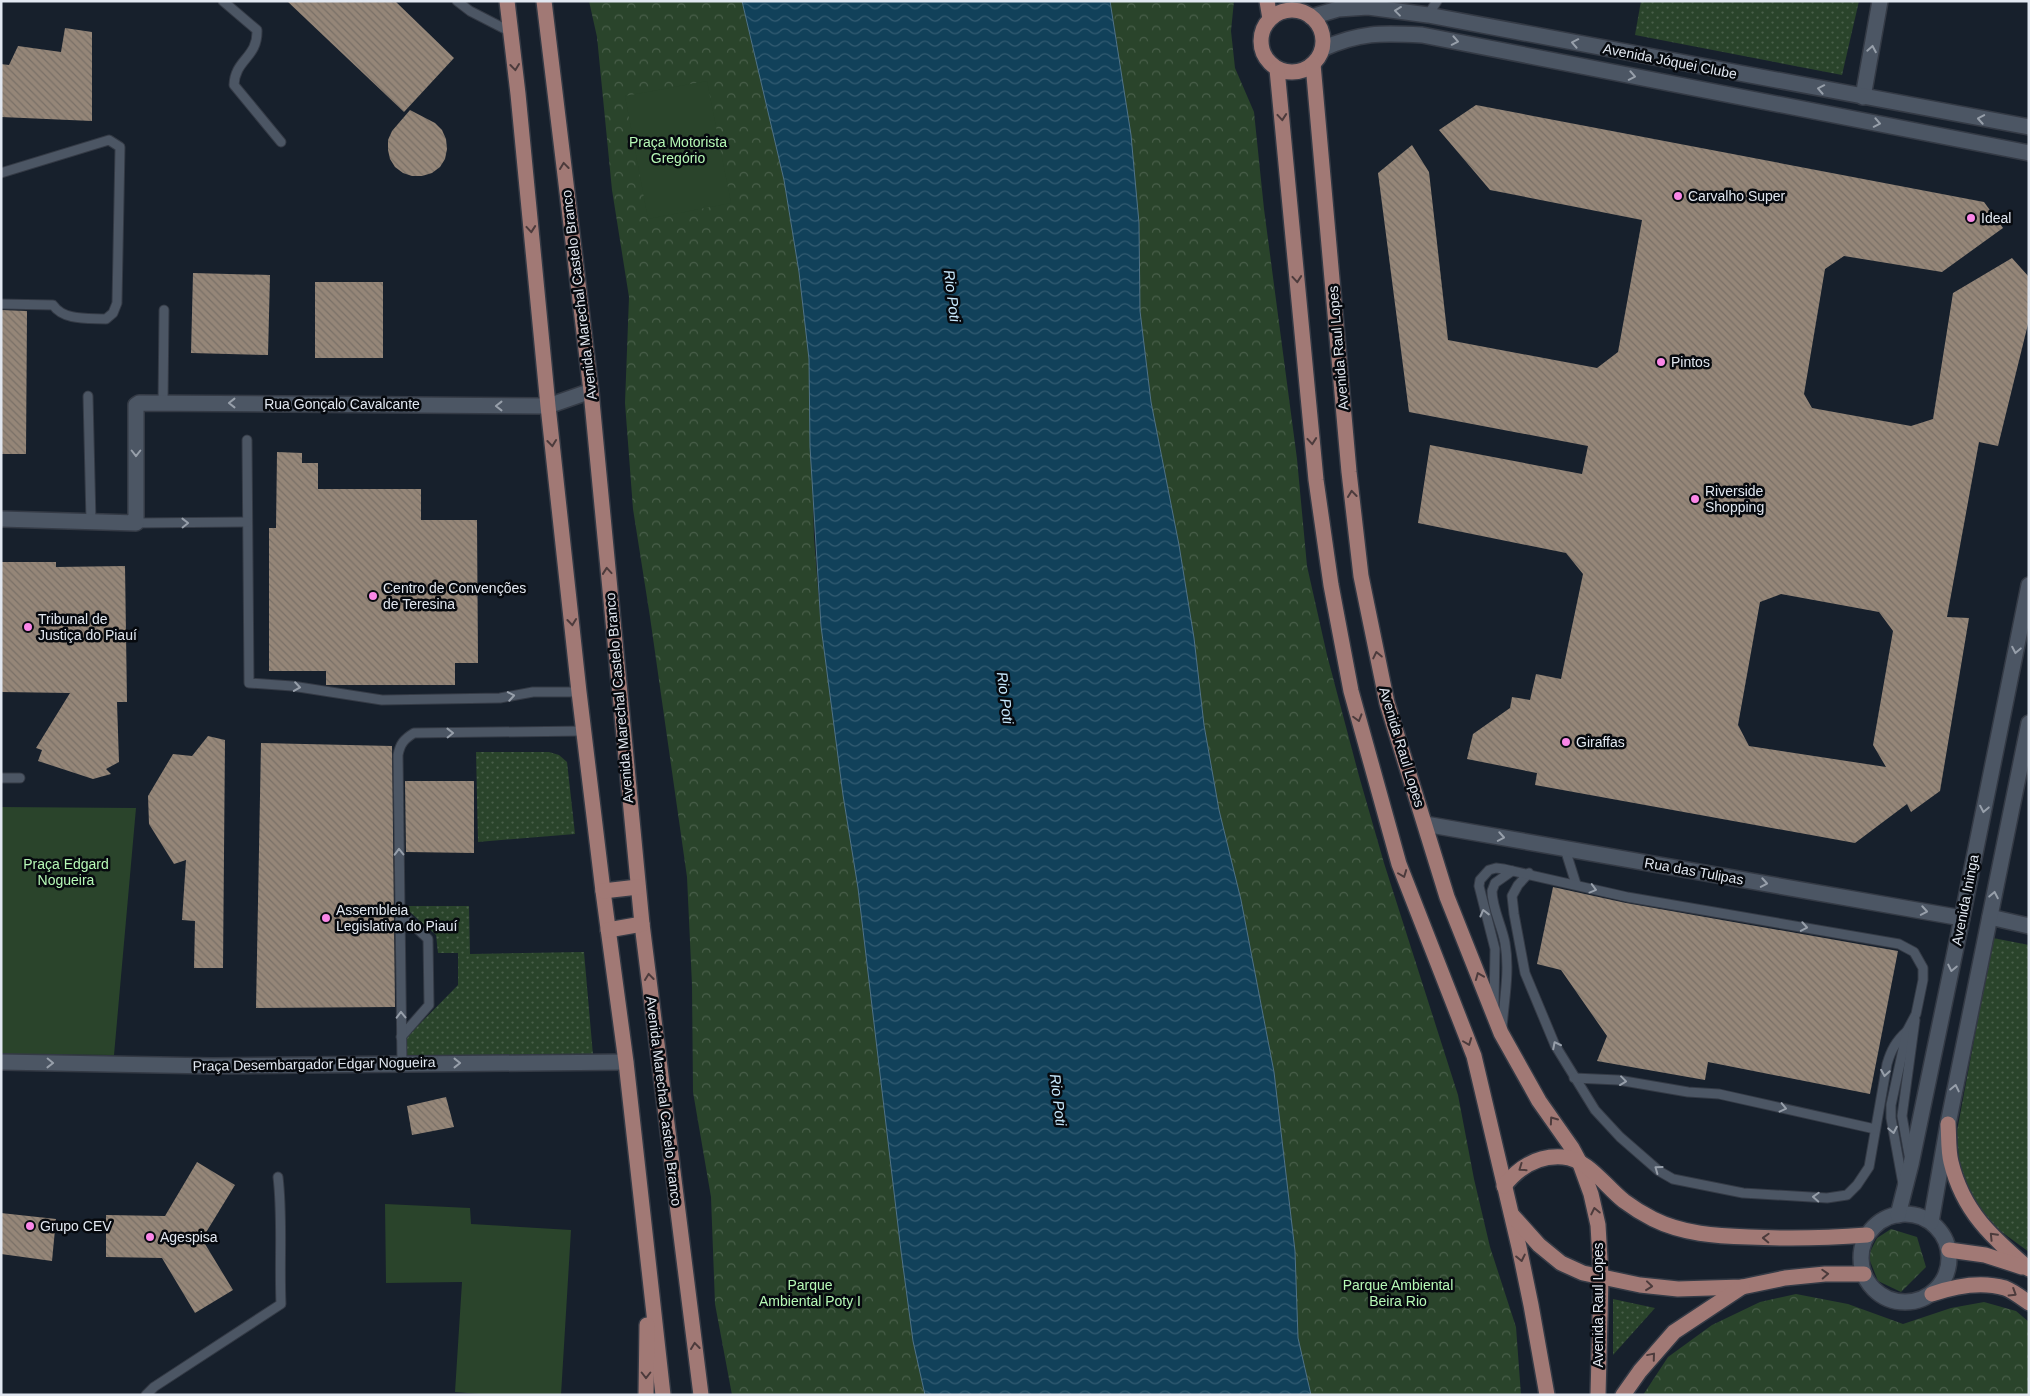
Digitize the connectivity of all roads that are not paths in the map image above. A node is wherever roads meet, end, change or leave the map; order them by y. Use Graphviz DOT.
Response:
graph roads {
  1 [pos="223,1"];
  2 [pos="457,1"];
  3 [pos="507,1"];
  4 [pos="544,1"];
  5 [pos="1267,1"];
  6 [pos="1437,1"];
  7 [pos="1880,1"];
  8 [pos="1304,10"];
  9 [pos="1428,15"];
  10 [pos="1270,19"];
  11 [pos="511,32"];
  12 [pos="1322,49"];
  13 [pos="1313,64"];
  14 [pos="1277,69"];
  15 [pos="1863,97"];
  16 [pos="2029,127"];
  17 [pos="281,142"];
  18 [pos="2029,152"];
  19 [pos="1,173"];
  20 [pos="1,304"];
  21 [pos="164,310"];
  22 [pos="590,391"];
  23 [pos="88,396"];
  24 [pos="163,403"];
  25 [pos="548,406"];
  26 [pos="247,440"];
  27 [pos="1,518"];
  28 [pos="90,521"];
  29 [pos="247,522"];
  30 [pos="136,523"];
  31 [pos="2029,585"];
  32 [pos="580,692"];
  33 [pos="2029,723"];
  34 [pos="584,731"];
  35 [pos="1,778"];
  36 [pos="20,778"];
  37 [pos="1425,824"];
  38 [pos="1565,848"];
  39 [pos="1512,871"];
  40 [pos="1528,873"];
  41 [pos="1576,884"];
  42 [pos="638,887"];
  43 [pos="603,891"];
  44 [pos="400,912"];
  45 [pos="1990,917"];
  46 [pos="1962,918"];
  47 [pos="642,924"];
  48 [pos="2029,926"];
  49 [pos="608,930"];
  50 [pos="1494,1012"];
  51 [pos="1916,1014"];
  52 [pos="1907,1031"];
  53 [pos="1501,1033"];
  54 [pos="401,1038"];
  55 [pos="1,1062"];
  56 [pos="626,1062"];
  57 [pos="402,1063"];
  58 [pos="1574,1078"];
  59 [pos="1948,1124"];
  60 [pos="1876,1129"];
  61 [pos="1579,1161"];
  62 [pos="1911,1164"];
  63 [pos="278,1177"];
  64 [pos="1504,1186"];
  65 [pos="1904,1192"];
  66 [pos="1511,1214"];
  67 [pos="1898,1215"];
  68 [pos="1931,1222"];
  69 [pos="1867,1235"];
  70 [pos="1949,1250"];
  71 [pos="2029,1269"];
  72 [pos="1864,1274"];
  73 [pos="1601,1277"];
  74 [pos="1742,1287"];
  75 [pos="650,1291"];
  76 [pos="1932,1294"];
  77 [pos="2029,1303"];
  78 [pos="146,1395"];
  79 [pos="646,1395"];
  80 [pos="663,1395"];
  81 [pos="700,1395"];
  82 [pos="1547,1395"];
  83 [pos="1598,1395"];
  84 [pos="1623,1395"];
  1 -- 17 [label="lane"];
  2 -- 11 [label="lane"];
  3 -- 11 [label="main road"];
  22 -- 4 [label="main road, Avenida Marechal Castelo Branco, one-way"];
  5 -- 10 [label="main road"];
  6 -- 9 [label="lane"];
  15 -- 7 [label="main road, one-way"];
  9 -- 8 [label="main road, Avenida Jóquei Clube, one-way"];
  8 -- 10 [label="main road"];
  8 -- 12 [label="main road"];
  15 -- 9 [label="main road, Avenida Jóquei Clube, one-way"];
  10 -- 14 [label="main road"];
  11 -- 25 [label="main road, one-way"];
  12 -- 13 [label="main road"];
  12 -- 18 [label="main road, Avenida Jóquei Clube, one-way"];
  13 -- 14 [label="main road"];
  37 -- 13 [label="main road, Avenida Raul Lopes, one-way"];
  14 -- 64 [label="main road, one-way"];
  16 -- 15 [label="main road, Avenida Jóquei Clube, one-way"];
  19 -- 20 [label="lane"];
  21 -- 24 [label="lane"];
  22 -- 25 [label="main road"];
  42 -- 22 [label="main road, Avenida Marechal Castelo Branco, one-way"];
  23 -- 28 [label="lane"];
  25 -- 24 [label="main road, Rua Gonçalo Cavalcante, one-way"];
  24 -- 30 [label="main road, Rua Gonçalo Cavalcante, one-way"];
  25 -- 32 [label="main road, one-way"];
  26 -- 29 [label="lane"];
  27 -- 28 [label="main road"];
  28 -- 30 [label="main road"];
  30 -- 29 [label="lane, one-way"];
  29 -- 32 [label="lane, one-way"];
  31 -- 46 [label="main road, Avenida Ininga, one-way"];
  32 -- 34 [label="main road"];
  45 -- 33 [label="main road, Avenida Ininga, one-way"];
  34 -- 43 [label="main road"];
  44 -- 34 [label="lane, one-way"];
  35 -- 36 [label="lane"];
  37 -- 38 [label="main road, Rua das Tulipas, one-way"];
  50 -- 37 [label="main road, Avenida Raul Lopes, one-way"];
  38 -- 41 [label="lane"];
  38 -- 46 [label="main road, Rua das Tulipas, one-way"];
  39 -- 40 [label="lane"];
  50 -- 39 [label="lane, one-way"];
  39 -- 53 [label="lane"];
  40 -- 41 [label="lane"];
  58 -- 40 [label="lane, one-way"];
  41 -- 51 [label="lane, one-way"];
  42 -- 43 [label="main road"];
  42 -- 47 [label="main road, Avenida Marechal Castelo Branco"];
  43 -- 49 [label="main road"];
  54 -- 44 [label="lane, one-way"];
  44 -- 54 [label="lane"];
  45 -- 48 [label="main road"];
  59 -- 45 [label="main road, Avenida Ininga, one-way"];
  46 -- 62 [label="main road, Avenida Ininga, one-way"];
  47 -- 49 [label="main road"];
  81 -- 47 [label="main road, Avenida Marechal Castelo Branco, one-way"];
  49 -- 56 [label="main road"];
  50 -- 53 [label="main road, Avenida Raul Lopes"];
  51 -- 52 [label="lane"];
  51 -- 62 [label="lane"];
  52 -- 60 [label="lane, one-way"];
  52 -- 65 [label="lane, one-way"];
  61 -- 53 [label="main road, Avenida Raul Lopes, one-way"];
  54 -- 57 [label="lane"];
  55 -- 57 [label="main road, Praça Desembargador Edgar Nogueira, one-way"];
  57 -- 56 [label="main road, Praça Desembargador Edgar Nogueira, one-way"];
  56 -- 75 [label="main road"];
  58 -- 60 [label="lane, one-way"];
  60 -- 58 [label="lane, one-way"];
  59 -- 68 [label="main road, Avenida Ininga"];
  71 -- 59 [label="main road, one-way"];
  61 -- 64 [label="main road, one-way"];
  69 -- 61 [label="main road, one-way"];
  73 -- 61 [label="main road, Avenida Raul Lopes, one-way"];
  62 -- 65 [label="main road, Avenida Ininga"];
  63 -- 78 [label="lane"];
  64 -- 66 [label="main road"];
  65 -- 67 [label="main road, Avenida Ininga"];
  66 -- 73 [label="main road"];
  66 -- 82 [label="main road, one-way"];
  67 -- 68 [label="main road"];
  67 -- 69 [label="main road"];
  68 -- 70 [label="main road"];
  69 -- 72 [label="main road"];
  70 -- 71 [label="main road"];
  70 -- 76 [label="main road"];
  74 -- 72 [label="main road, one-way"];
  72 -- 76 [label="main road"];
  73 -- 74 [label="main road, one-way"];
  73 -- 83 [label="main road, Avenida Raul Lopes"];
  84 -- 74 [label="main road, one-way"];
  75 -- 79 [label="main road, one-way"];
  75 -- 80 [label="main road"];
  76 -- 77 [label="main road, one-way"];
}
